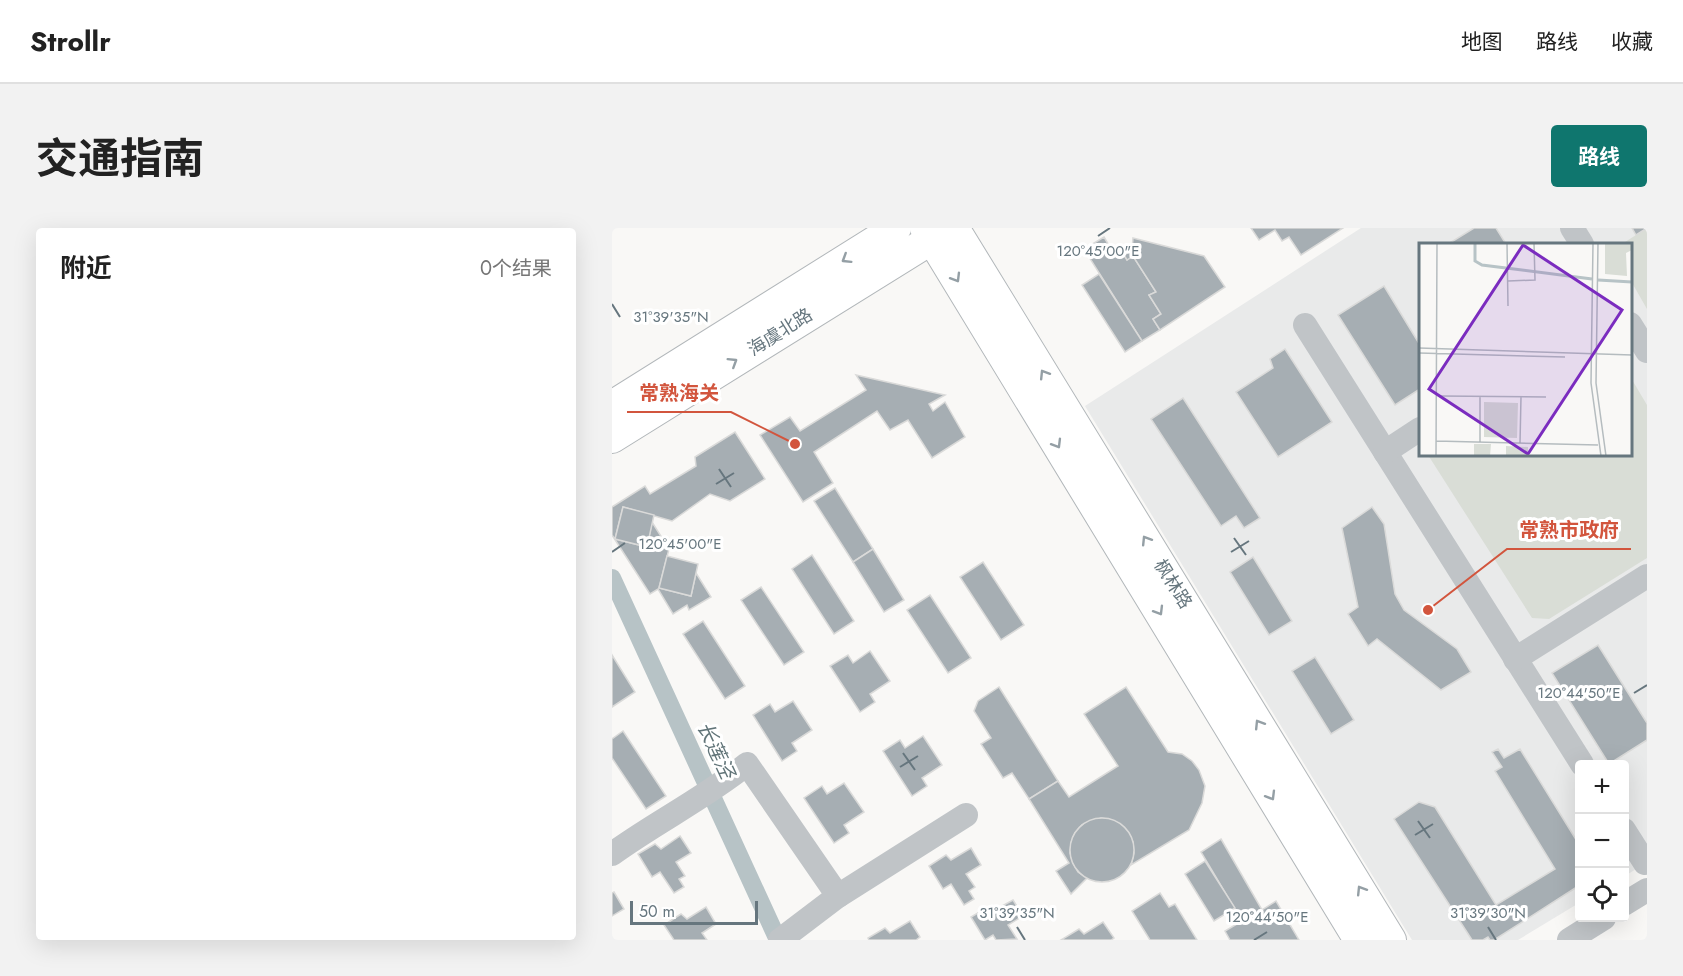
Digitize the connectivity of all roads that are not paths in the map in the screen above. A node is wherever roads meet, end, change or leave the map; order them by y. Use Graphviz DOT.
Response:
graph roads {
  1 [pos="896,228"];
  2 [pos="1572,228"];
  3 [pos="940,230"];
  4 [pos="1581,243"];
  5 [pos="1305,325"];
  6 [pos="1632,327"];
  7 [pos="1647,351"];
  8 [pos="612,406"];
  9 [pos="1419,430"];
  10 [pos="612,438"];
  11 [pos="1385,452"];
  12 [pos="1647,576"];
  13 [pos="1515,659"];
  14 [pos="1579,760"];
  15 [pos="966,815"];
  16 [pos="1629,838"];
  17 [pos="612,854"];
  18 [pos="1646,863"];
  19 [pos="1647,890"];
  20 [pos="838,896"];
  21 [pos="1629,901"];
  22 [pos="1598,922"];
  23 [pos="780,940"];
  24 [pos="1359,940"];
  25 [pos="1391,940"];
  26 [pos="1569,940"];
  1 -- 8 [label="main road, 海虞北路, one-way"];
  2 -- 4 [label="street"];
  10 -- 3 [label="main road, 海虞北路, one-way"];
  3 -- 24 [label="main road, 枫林路, one-way"];
  25 -- 3 [label="main road, 枫林路, one-way"];
  5 -- 11 [label="street"];
  6 -- 7 [label="street"];
  9 -- 11 [label="street"];
  11 -- 13 [label="street"];
  12 -- 13 [label="street"];
  13 -- 14 [label="street"];
  15 -- 20 [label="street"];
  16 -- 18 [label="street"];
  17 -- 20 [label="street"];
  19 -- 21 [label="street"];
  20 -- 23 [label="street"];
  22 -- 26 [label="street"];
}
